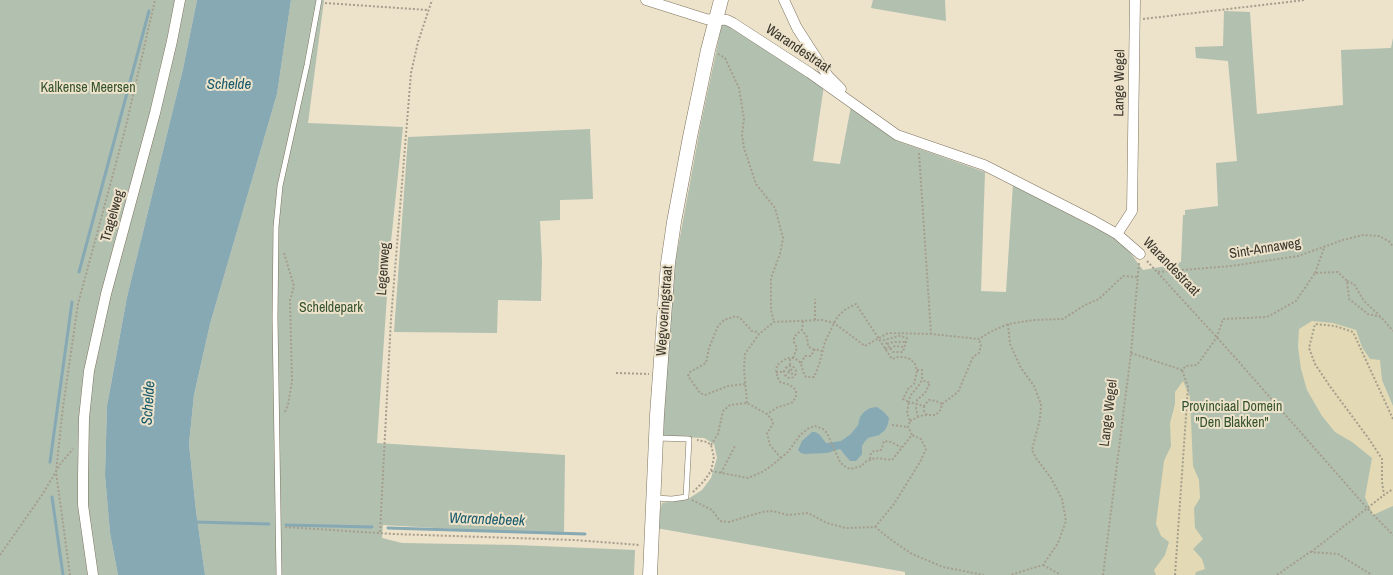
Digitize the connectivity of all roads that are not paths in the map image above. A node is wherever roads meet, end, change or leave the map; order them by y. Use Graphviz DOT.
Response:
graph roads {
  1 [pos="180,0"];
  2 [pos="646,0"];
  3 [pos="721,0"];
  4 [pos="784,0"];
  5 [pos="1135,0"];
  6 [pos="318,1"];
  7 [pos="715,20"];
  8 [pos="860,110"];
  9 [pos="1117,234"];
  10 [pos="1140,254"];
  11 [pos="656,438"];
  12 [pos="654,498"];
  13 [pos="93,575"];
  14 [pos="279,575"];
  15 [pos="650,575"];
  1 -- 13 [label="street, Tragelweg"];
  2 -- 7 [label="street, Warandestraat"];
  3 -- 7 [label="main road, Wegvoeringstraat"];
  4 -- 8 [label="street, Warandestraat"];
  5 -- 9 [label="street, Lange Wegel"];
  6 -- 14 [label="lane"];
  7 -- 8 [label="street, Warandestraat"];
  7 -- 11 [label="main road, Wegvoeringstraat"];
  8 -- 9 [label="street, Warandestraat"];
  9 -- 10 [label="street, Warandestraat"];
  11 -- 12 [label="main road, Wegvoeringstraat"];
  11 -- 12 [label="lane"];
  12 -- 15 [label="main road, Wegvoeringstraat"];
}
